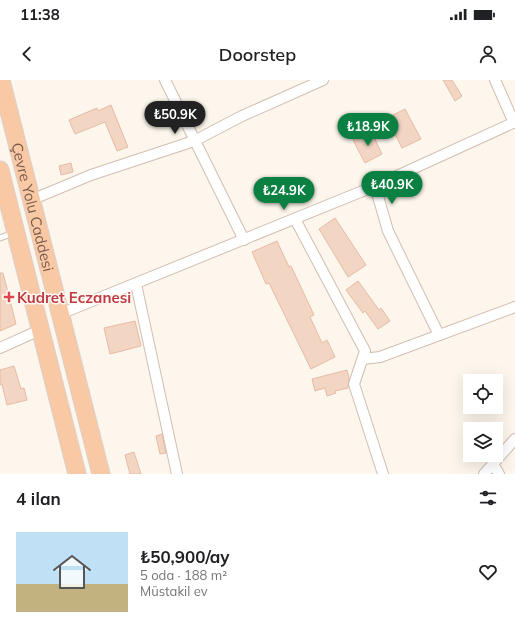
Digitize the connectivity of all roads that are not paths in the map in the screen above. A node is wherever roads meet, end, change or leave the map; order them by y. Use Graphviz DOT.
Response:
graph roads {
  1 [pos="1,80"];
  2 [pos="165,80"];
  3 [pos="323,80"];
  4 [pos="495,80"];
  5 [pos="514,123"];
  6 [pos="194,141"];
  7 [pos="0,170"];
  8 [pos="375,186"];
  9 [pos="31,200"];
  10 [pos="295,219"];
  11 [pos="8,235"];
  12 [pos="244,240"];
  13 [pos="136,284"];
  14 [pos="515,308"];
  15 [pos="60,314"];
  16 [pos="40,330"];
  17 [pos="438,335"];
  18 [pos="0,348"];
  19 [pos="363,359"];
  20 [pos="515,439"];
  21 [pos="493,464"];
  22 [pos="77,474"];
  23 [pos="100,474"];
  24 [pos="177,474"];
  25 [pos="383,474"];
  26 [pos="484,474"];
  27 [pos="499,474"];
  1 -- 9 [label="highway, Çevre Yolu Caddesi"];
  2 -- 6 [label="street"];
  3 -- 6 [label="street"];
  4 -- 5 [label="street"];
  5 -- 8 [label="street"];
  6 -- 9 [label="street"];
  6 -- 12 [label="street"];
  7 -- 11 [label="highway, Çevre Yolu Caddesi"];
  8 -- 10 [label="street"];
  8 -- 17 [label="street"];
  9 -- 15 [label="highway, Çevre Yolu Caddesi"];
  10 -- 12 [label="street"];
  10 -- 19 [label="street"];
  11 -- 16 [label="highway, Çevre Yolu Caddesi"];
  12 -- 13 [label="street"];
  13 -- 15 [label="street"];
  13 -- 24 [label="street"];
  14 -- 17 [label="street"];
  15 -- 23 [label="highway, Çevre Yolu Caddesi"];
  16 -- 18 [label="street"];
  16 -- 22 [label="highway, Çevre Yolu Caddesi"];
  17 -- 19 [label="street"];
  19 -- 25 [label="street"];
  20 -- 21 [label="street"];
  21 -- 26 [label="street"];
  21 -- 27 [label="street"];
}
